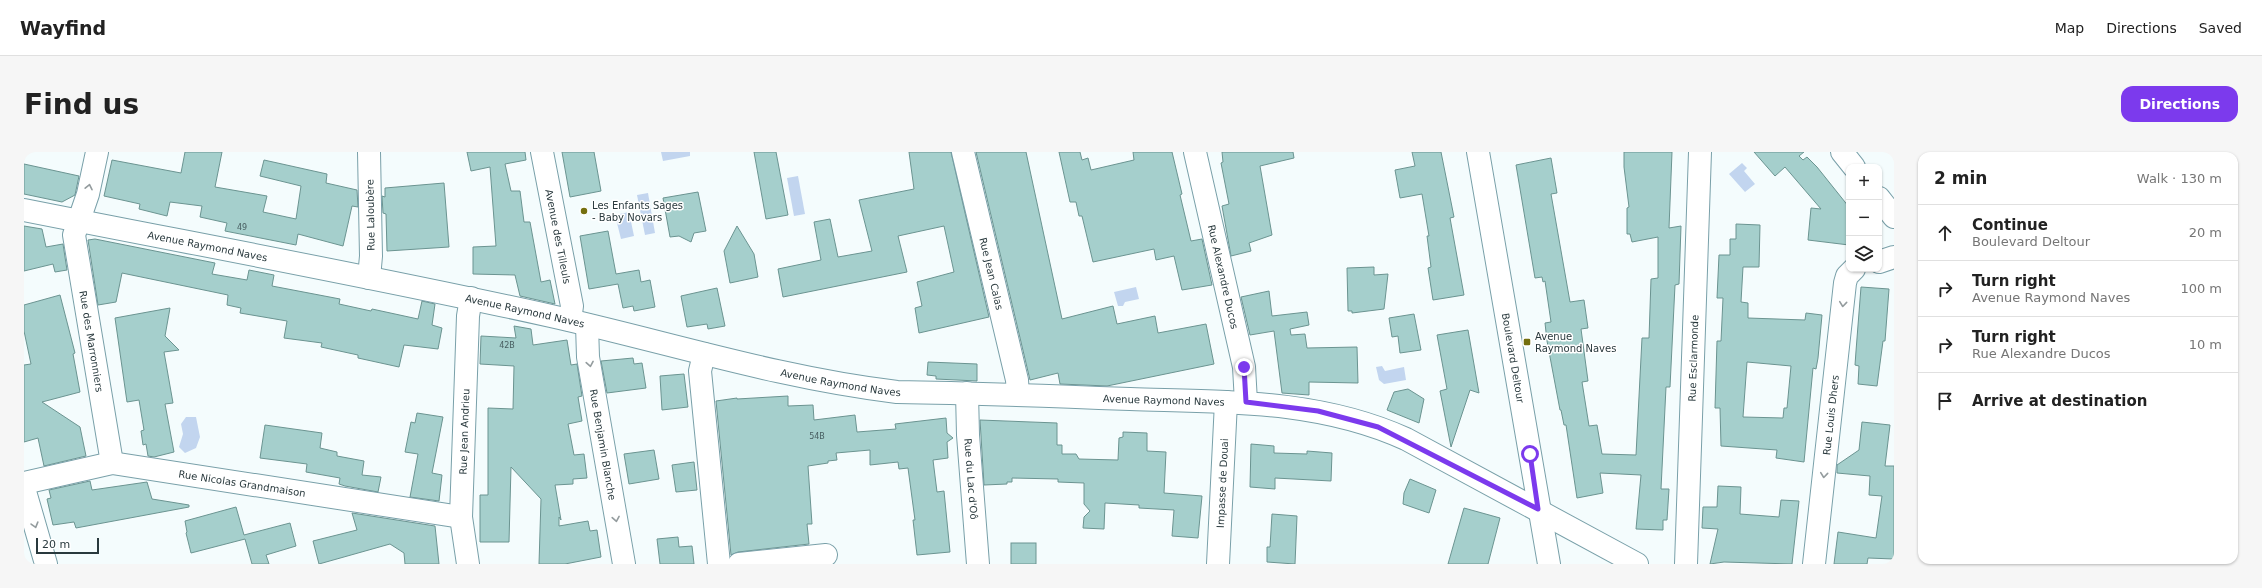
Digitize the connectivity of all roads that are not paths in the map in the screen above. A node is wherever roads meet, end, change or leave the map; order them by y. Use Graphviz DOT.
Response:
graph roads {
  1 [pos="97,152"];
  2 [pos="369,152"];
  3 [pos="542,152"];
  4 [pos="963,152"];
  5 [pos="1195,152"];
  6 [pos="1478,152"];
  7 [pos="1700,152"];
  8 [pos="1842,152"];
  9 [pos="1852,164"];
  10 [pos="1881,200"];
  11 [pos="24,210"];
  12 [pos="1894,217"];
  13 [pos="79,220"];
  14 [pos="1894,257"];
  15 [pos="1882,261"];
  16 [pos="1851,272"];
  17 [pos="369,278"];
  18 [pos="470,298"];
  19 [pos="579,323"];
  20 [pos="704,354"];
  21 [pos="967,393"];
  22 [pos="1018,395"];
  23 [pos="1236,402"];
  24 [pos="112,463"];
  25 [pos="24,483"];
  26 [pos="24,488"];
  27 [pos="1538,509"];
  28 [pos="461,517"];
  29 [pos="826,555"];
  30 [pos="46,564"];
  31 [pos="468,564"];
  32 [pos="624,564"];
  33 [pos="719,564"];
  34 [pos="739,564"];
  35 [pos="978,564"];
  36 [pos="1218,564"];
  37 [pos="1549,564"];
  38 [pos="1637,564"];
  39 [pos="1686,564"];
  40 [pos="1814,564"];
  13 -- 1 [label="street, Rue des Marronniers, one-way"];
  2 -- 17 [label="street, Rue Laloubère"];
  3 -- 19 [label="street, Avenue des Tilleuls"];
  4 -- 22 [label="street, Rue Jean Calas"];
  5 -- 23 [label="street, Rue Alexandre Ducos"];
  6 -- 27 [label="street, Boulevard Deltour"];
  7 -- 39 [label="street, Rue Esclarmonde"];
  8 -- 9 [label="street"];
  10 -- 12 [label="street"];
  11 -- 13 [label="street, Avenue Raymond Naves"];
  13 -- 17 [label="street, Avenue Raymond Naves"];
  13 -- 24 [label="street, Rue des Marronniers"];
  14 -- 15 [label="street"];
  16 -- 40 [label="street, Rue Louis Dhers, one-way"];
  17 -- 18 [label="street, Avenue Raymond Naves"];
  18 -- 19 [label="street, Avenue Raymond Naves"];
  18 -- 28 [label="street, Rue Jean Andrieu"];
  19 -- 20 [label="street, Avenue Raymond Naves"];
  19 -- 32 [label="street, Rue Benjamin Blanche, one-way"];
  20 -- 21 [label="street, Avenue Raymond Naves"];
  20 -- 33 [label="street"];
  21 -- 22 [label="street, Avenue Raymond Naves"];
  21 -- 35 [label="street, Rue du Lac d'Oô"];
  22 -- 23 [label="street, Avenue Raymond Naves"];
  23 -- 27 [label="street, Avenue Raymond Naves"];
  23 -- 36 [label="street, Impasse de Douai"];
  24 -- 25 [label="street, Rue Nicolas Grandmaison"];
  24 -- 28 [label="street, Rue Nicolas Grandmaison"];
  26 -- 30 [label="street, one-way"];
  27 -- 37 [label="street, Boulevard Deltour"];
  27 -- 38 [label="street, Avenue Raymond Naves"];
  28 -- 31 [label="street, Rue Jean Andrieu"];
  29 -- 34 [label="street"];
}
